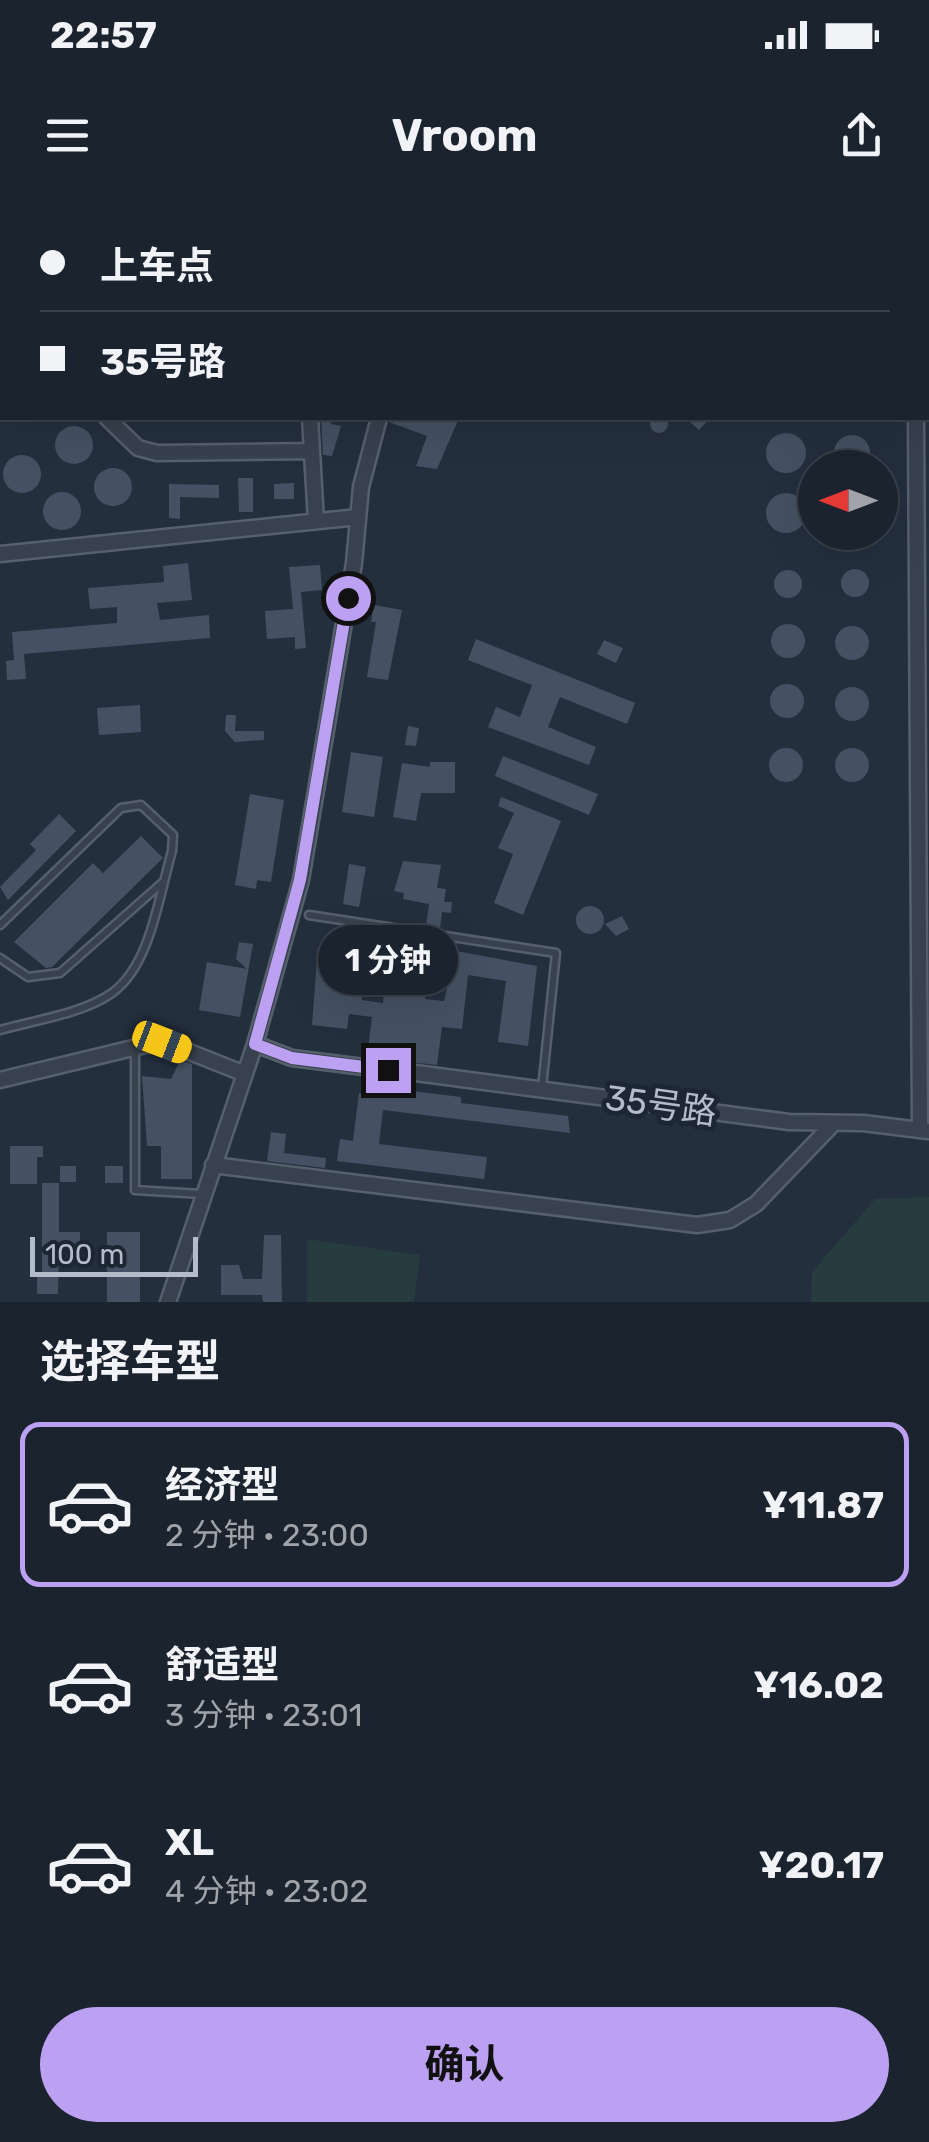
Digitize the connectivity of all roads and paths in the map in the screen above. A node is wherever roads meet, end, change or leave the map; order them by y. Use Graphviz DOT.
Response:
graph roads {
  1 [pos="109,420"];
  2 [pos="310,420"];
  3 [pos="379,420"];
  4 [pos="916,420"];
  5 [pos="310,452"];
  6 [pos="358,516"];
  7 [pos="316,521"];
  8 [pos="922,550"];
  9 [pos="0,554"];
  10 [pos="924,773"];
  11 [pos="162,883"];
  12 [pos="309,915"];
  13 [pos="0,925"];
  14 [pos="924,954"];
  15 [pos="0,958"];
  16 [pos="0,1030"];
  17 [pos="255,1044"];
  18 [pos="135,1045"];
  19 [pos="245,1074"];
  20 [pos="0,1080"];
  21 [pos="542,1089"];
  22 [pos="834,1123"];
  23 [pos="925,1130"];
  24 [pos="213,1166"];
  25 [pos="202,1194"];
  26 [pos="168,1302"];
  1 -- 5 [label="street"];
  2 -- 5 [label="street"];
  3 -- 6 [label="street"];
  4 -- 8 [label="street"];
  5 -- 7 [label="street"];
  6 -- 7 [label="street"];
  6 -- 17 [label="street"];
  7 -- 9 [label="street"];
  8 -- 10 [label="street"];
  10 -- 14 [label="street"];
  11 -- 13 [label="lane"];
  11 -- 15 [label="lane"];
  11 -- 16 [label="lane"];
  12 -- 21 [label="lane"];
  14 -- 23 [label="street"];
  17 -- 19 [label="street"];
  17 -- 21 [label="street, 35号路"];
  18 -- 19 [label="street"];
  18 -- 20 [label="street"];
  18 -- 25 [label="lane"];
  19 -- 24 [label="street"];
  21 -- 22 [label="street, 35号路"];
  22 -- 23 [label="street, 35号路"];
  22 -- 24 [label="street"];
  24 -- 25 [label="street"];
  25 -- 26 [label="street"];
}
